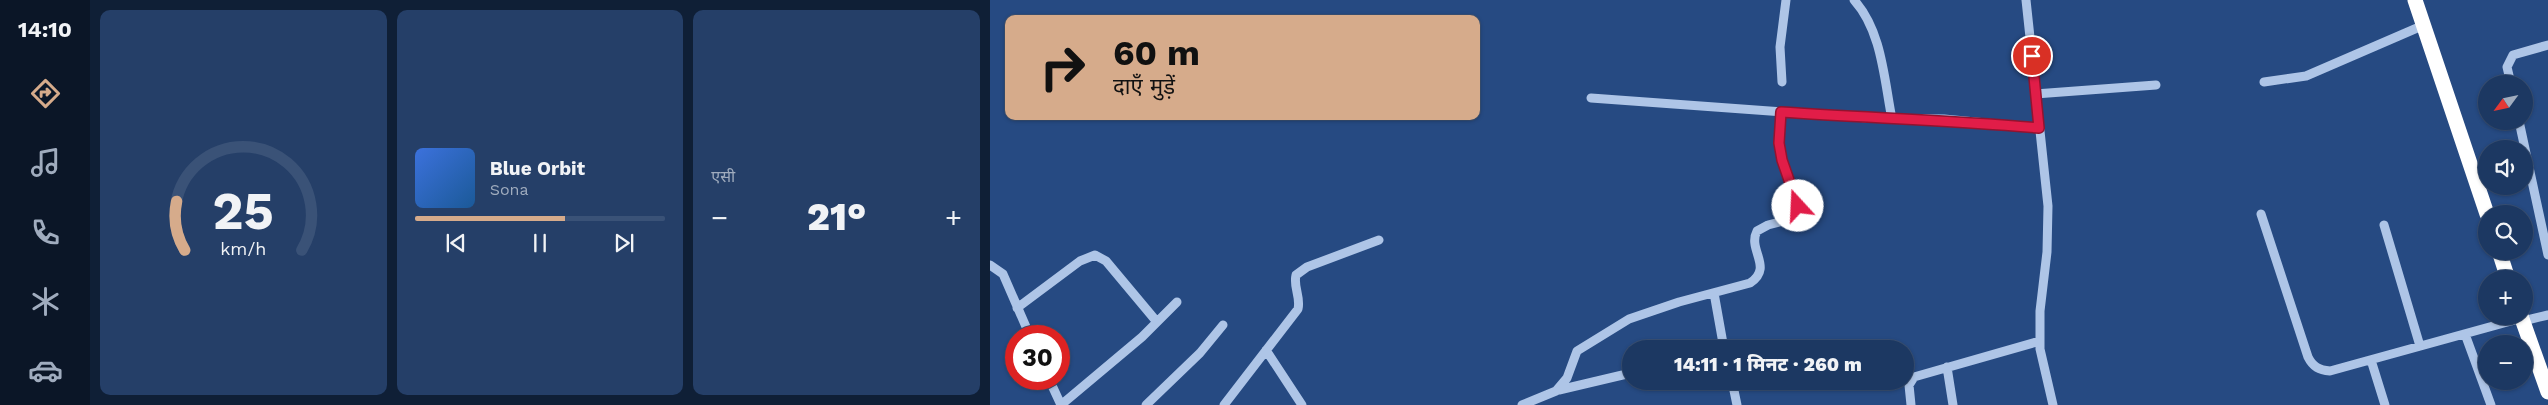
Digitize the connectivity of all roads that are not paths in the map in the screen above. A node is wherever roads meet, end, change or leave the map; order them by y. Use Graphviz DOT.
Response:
graph roads {
  1 [pos="1786,0"];
  2 [pos="1854,0"];
  3 [pos="2026,0"];
  4 [pos="2414,0"];
  5 [pos="2424,25"];
  6 [pos="2548,45"];
  7 [pos="2509,75"];
  8 [pos="1782,82"];
  9 [pos="2264,82"];
  10 [pos="2156,85"];
  11 [pos="2035,94"];
  12 [pos="1591,98"];
  13 [pos="1781,112"];
  14 [pos="1892,119"];
  15 [pos="2039,128"];
  16 [pos="2521,130"];
  17 [pos="2484,205"];
  18 [pos="2262,214"];
  19 [pos="2384,224"];
  20 [pos="1379,240"];
  21 [pos="2548,256"];
  22 [pos="990,265"];
  23 [pos="1714,293"];
  24 [pos="1177,302"];
  25 [pos="1017,308"];
  26 [pos="2548,315"];
  27 [pos="2533,317"];
  28 [pos="1157,322"];
  29 [pos="1025,325"];
  30 [pos="1223,325"];
  31 [pos="2497,325"];
  32 [pos="2524,325"];
  33 [pos="2465,334"];
  34 [pos="1722,340"];
  35 [pos="2040,341"];
  36 [pos="2420,346"];
  37 [pos="1266,350"];
  38 [pos="2372,360"];
  39 [pos="1946,366"];
  40 [pos="1622,375"];
  41 [pos="1054,390"];
  42 [pos="1734,390"];
  43 [pos="1556,391"];
  44 [pos="2548,392"];
  45 [pos="1061,405"];
  46 [pos="1146,405"];
  47 [pos="1224,405"];
  48 [pos="1302,405"];
  49 [pos="1522,405"];
  50 [pos="1737,405"];
  51 [pos="1911,405"];
  52 [pos="1953,405"];
  53 [pos="2053,405"];
  54 [pos="2385,405"];
  55 [pos="2491,405"];
  1 -- 8 [label="street"];
  2 -- 14 [label="street"];
  3 -- 11 [label="street"];
  4 -- 5 [label="highway"];
  5 -- 9 [label="street"];
  5 -- 17 [label="highway"];
  6 -- 7 [label="street"];
  10 -- 11 [label="street"];
  11 -- 15 [label="street"];
  12 -- 13 [label="street"];
  13 -- 14 [label="street"];
  13 -- 23 [label="street"];
  14 -- 15 [label="street"];
  15 -- 35 [label="street"];
  16 -- 21 [label="street"];
  18 -- 38 [label="street"];
  19 -- 36 [label="street"];
  20 -- 37 [label="street"];
  22 -- 25 [label="street"];
  23 -- 34 [label="street"];
  23 -- 43 [label="street"];
  24 -- 28 [label="street"];
  25 -- 28 [label="street"];
  25 -- 29 [label="street"];
  26 -- 27 [label="street"];
  28 -- 45 [label="street"];
  30 -- 46 [label="street"];
  31 -- 33 [label="street"];
  32 -- 44 [label="highway"];
  33 -- 36 [label="street"];
  33 -- 55 [label="street"];
  35 -- 39 [label="street"];
  35 -- 53 [label="street"];
  36 -- 38 [label="street"];
  37 -- 47 [label="street"];
  37 -- 48 [label="street"];
  38 -- 54 [label="street"];
  39 -- 51 [label="street"];
  39 -- 52 [label="street"];
  40 -- 43 [label="street"];
  41 -- 45 [label="street"];
  42 -- 50 [label="street"];
  43 -- 49 [label="street"];
}
